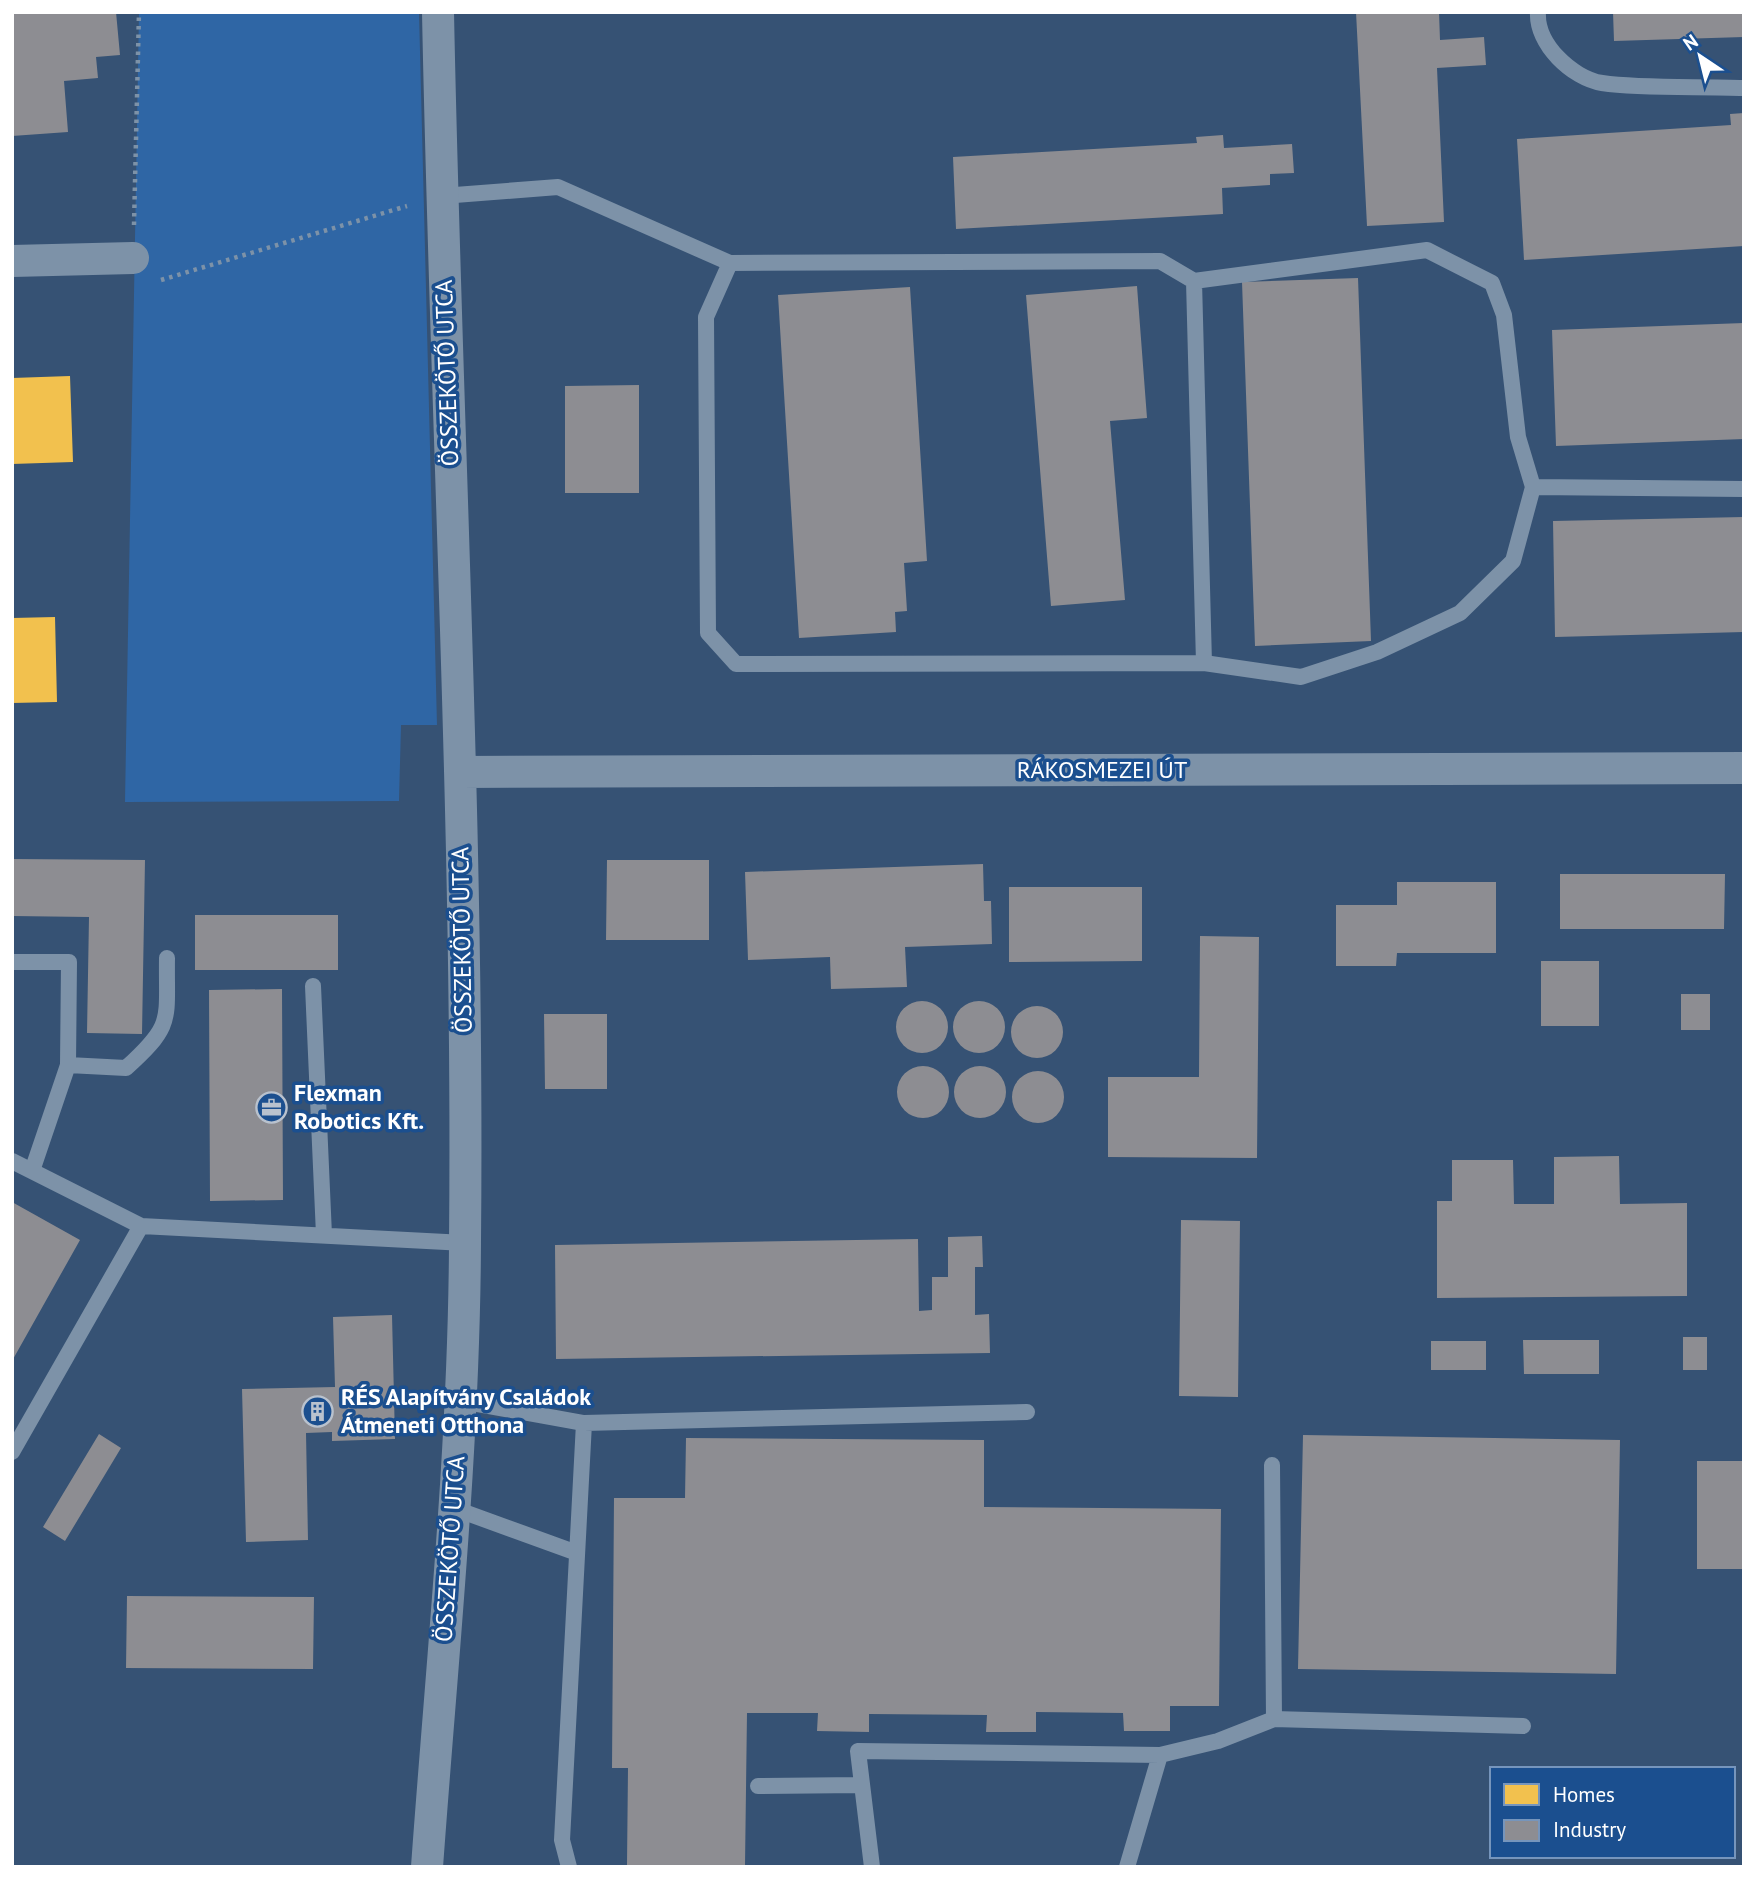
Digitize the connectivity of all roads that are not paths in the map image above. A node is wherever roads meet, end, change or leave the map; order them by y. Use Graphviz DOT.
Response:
graph roads {
  1 [pos="438,12"];
  2 [pos="1538,12"];
  3 [pos="1744,88"];
  4 [pos="442,196"];
  5 [pos="133,258"];
  6 [pos="12,261"];
  7 [pos="730,263"];
  8 [pos="1194,281"];
  9 [pos="1533,487"];
  10 [pos="1744,489"];
  11 [pos="1203,663"];
  12 [pos="1744,768"];
  13 [pos="460,772"];
  14 [pos="167,958"];
  15 [pos="12,962"];
  16 [pos="313,986"];
  17 [pos="68,1066"];
  18 [pos="12,1161"];
  19 [pos="32,1171"];
  20 [pos="141,1226"];
  21 [pos="324,1235"];
  22 [pos="466,1242"];
  23 [pos="461,1401"];
  24 [pos="1027,1412"];
  25 [pos="584,1423"];
  26 [pos="12,1452"];
  27 [pos="1272,1465"];
  28 [pos="453,1508"];
  29 [pos="577,1553"];
  30 [pos="1274,1718"];
  31 [pos="1523,1726"];
  32 [pos="1160,1755"];
  33 [pos="861,1785"];
  34 [pos="758,1786"];
  35 [pos="427,1867"];
  36 [pos="569,1867"];
  37 [pos="872,1867"];
  38 [pos="1127,1867"];
  1 -- 4 [label="street, ÖSSZEKÖTŐ UTCA"];
  2 -- 3 [label="lane"];
  4 -- 7 [label="lane"];
  4 -- 13 [label="street, ÖSSZEKÖTŐ UTCA"];
  5 -- 6 [label="street"];
  7 -- 8 [label="lane"];
  7 -- 11 [label="lane"];
  8 -- 9 [label="lane"];
  8 -- 11 [label="lane"];
  9 -- 10 [label="lane"];
  9 -- 11 [label="lane"];
  12 -- 13 [label="street, RÁKOSMEZEI ÚT"];
  13 -- 22 [label="street, ÖSSZEKÖTŐ UTCA"];
  14 -- 17 [label="lane"];
  15 -- 17 [label="lane"];
  16 -- 21 [label="lane"];
  17 -- 19 [label="lane"];
  18 -- 19 [label="lane"];
  19 -- 20 [label="lane"];
  20 -- 21 [label="lane"];
  20 -- 26 [label="lane"];
  21 -- 22 [label="lane"];
  22 -- 23 [label="street, ÖSSZEKÖTŐ UTCA"];
  23 -- 25 [label="lane"];
  23 -- 28 [label="street, ÖSSZEKÖTŐ UTCA"];
  24 -- 25 [label="lane"];
  25 -- 29 [label="lane"];
  27 -- 30 [label="lane"];
  28 -- 29 [label="lane"];
  28 -- 35 [label="street, ÖSSZEKÖTŐ UTCA"];
  29 -- 36 [label="lane"];
  30 -- 31 [label="lane"];
  30 -- 32 [label="lane"];
  32 -- 33 [label="lane"];
  32 -- 38 [label="lane"];
  33 -- 34 [label="lane"];
  33 -- 37 [label="lane"];
}
